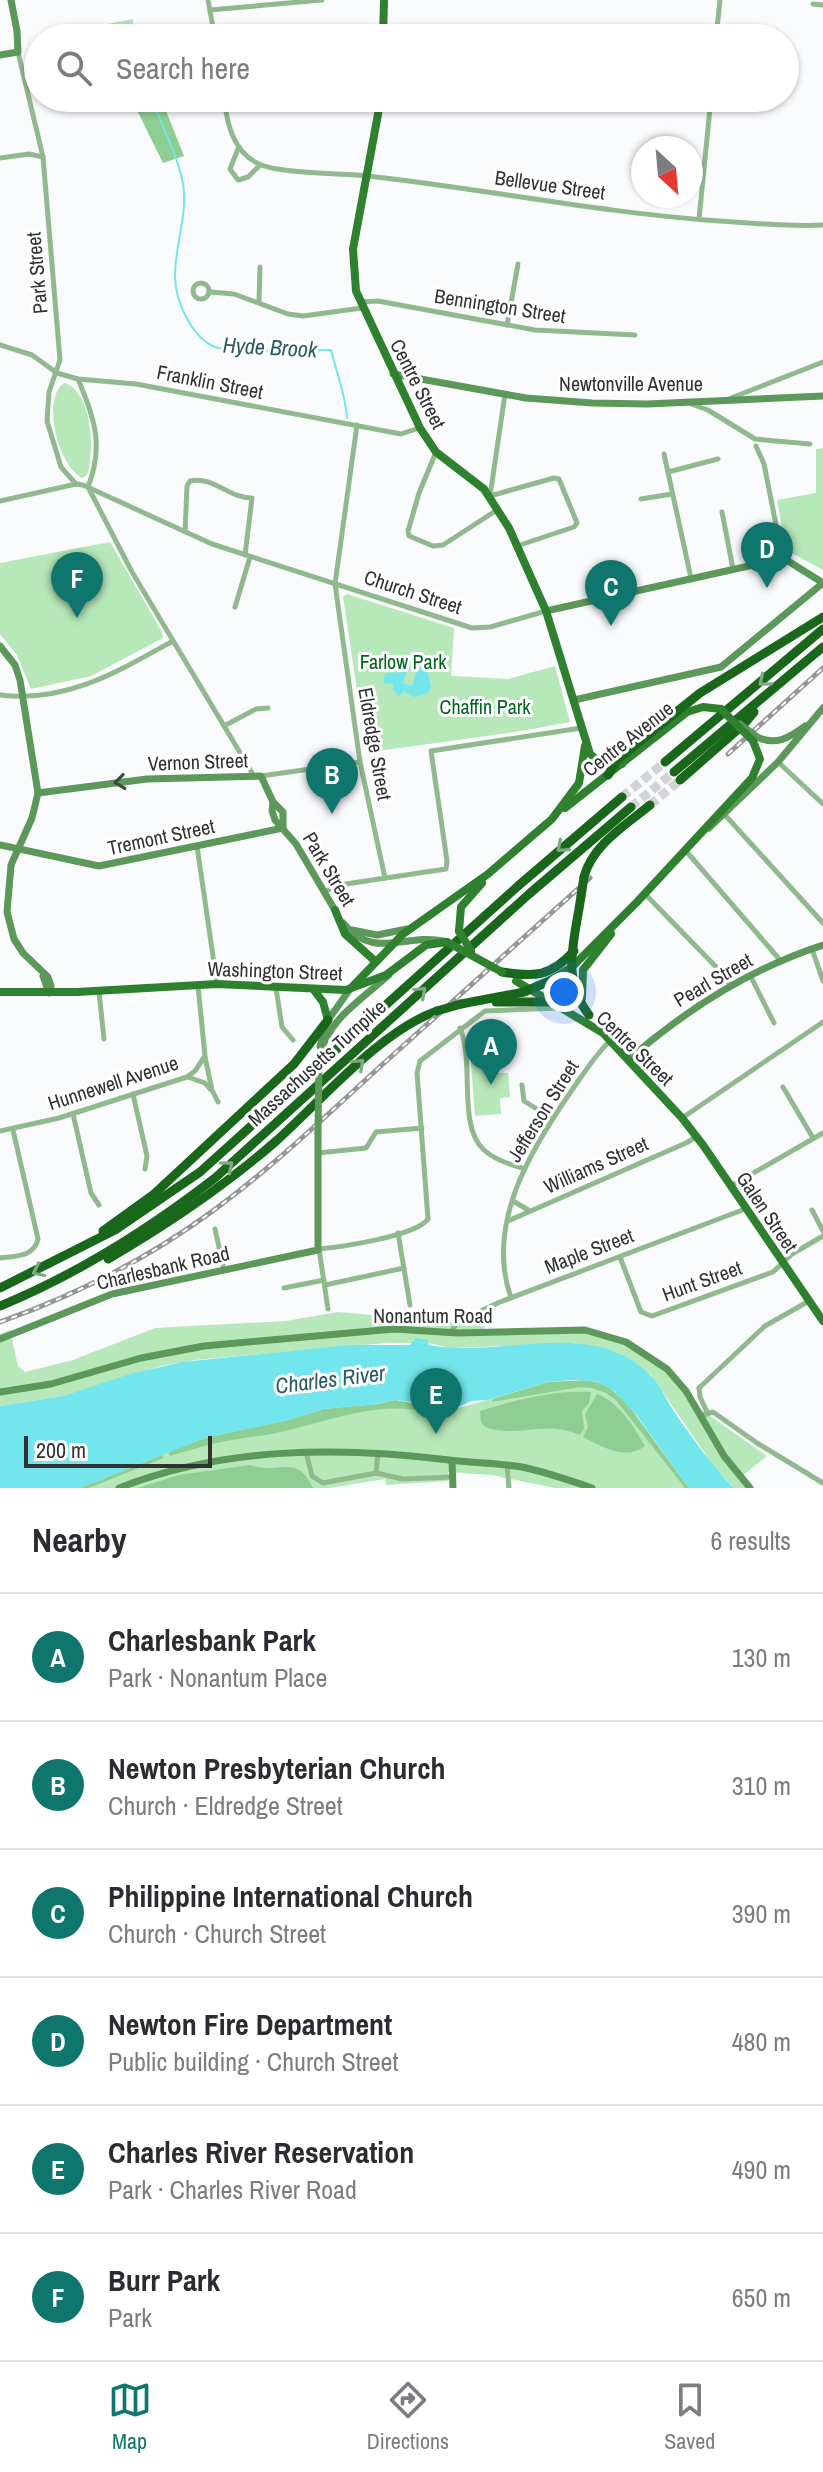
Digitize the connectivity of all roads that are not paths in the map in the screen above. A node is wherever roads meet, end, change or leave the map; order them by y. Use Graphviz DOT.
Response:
graph roads {
  1 [pos="11,0"];
  2 [pos="208,0"];
  3 [pos="322,0"];
  4 [pos="384,0"];
  5 [pos="720,0"];
  6 [pos="813,4"];
  7 [pos="823,5"];
  8 [pos="210,10"];
  9 [pos="212,24"];
  10 [pos="383,24"];
  11 [pos="717,24"];
  12 [pos="18,52"];
  13 [pos="0,55"];
  14 [pos="24,77"];
  15 [pos="32,112"];
  16 [pos="226,112"];
  17 [pos="379,112"];
  18 [pos="710,112"];
  19 [pos="238,149"];
  20 [pos="43,157"];
  21 [pos="0,158"];
  22 [pos="260,165"];
  23 [pos="368,176"];
  24 [pos="699,219"];
  25 [pos="823,225"];
  26 [pos="518,264"];
  27 [pos="260,267"];
  28 [pos="211,292"];
  29 [pos="259,301"];
  30 [pos="361,305"];
  31 [pos="507,325"];
  32 [pos="635,335"];
  33 [pos="0,345"];
  34 [pos="823,362"];
  35 [pos="57,373"];
  36 [pos="393,374"];
  37 [pos="78,379"];
  38 [pos="505,394"];
  39 [pos="823,396"];
  40 [pos="730,399"];
  41 [pos="686,402"];
  42 [pos="357,425"];
  43 [pos="420,428"];
  44 [pos="810,444"];
  45 [pos="756,446"];
  46 [pos="436,452"];
  47 [pos="664,454"];
  48 [pos="718,459"];
  49 [pos="668,472"];
  50 [pos="76,484"];
  51 [pos="88,487"];
  52 [pos="672,494"];
  53 [pos="490,496"];
  54 [pos="641,499"];
  55 [pos="0,501"];
  56 [pos="499,510"];
  57 [pos="722,512"];
  58 [pos="185,532"];
  59 [pos="517,546"];
  60 [pos="248,556"];
  61 [pos="783,560"];
  62 [pos="733,569"];
  63 [pos="691,578"];
  64 [pos="823,583"];
  65 [pos="335,584"];
  66 [pos="235,607"];
  67 [pos="546,611"];
  68 [pos="823,617"];
  69 [pos="823,629"];
  70 [pos="173,641"];
  71 [pos="0,646"];
  72 [pos="823,647"];
  73 [pos="0,695"];
  74 [pos="24,698"];
  75 [pos="574,700"];
  76 [pos="268,708"];
  77 [pos="823,708"];
  78 [pos="813,719"];
  79 [pos="224,726"];
  80 [pos="582,728"];
  81 [pos="755,739"];
  82 [pos="585,742"];
  83 [pos="360,762"];
  84 [pos="665,762"];
  85 [pos="778,762"];
  86 [pos="244,763"];
  87 [pos="619,764"];
  88 [pos="608,775"];
  89 [pos="236,776"];
  90 [pos="257,776"];
  91 [pos="677,776"];
  92 [pos="38,793"];
  93 [pos="622,797"];
  94 [pos="823,804"];
  95 [pos="650,805"];
  96 [pos="631,807"];
  97 [pos="725,815"];
  98 [pos="552,819"];
  99 [pos="283,828"];
  100 [pos="699,837"];
  101 [pos="0,845"];
  102 [pos="197,846"];
  103 [pos="18,847"];
  104 [pos="686,851"];
  105 [pos="499,865"];
  106 [pos="385,878"];
  107 [pos="324,892"];
  108 [pos="645,894"];
  109 [pos="637,902"];
  110 [pos="335,910"];
  111 [pos="4,912"];
  112 [pos="823,923"];
  113 [pos="347,928"];
  114 [pos="411,928"];
  115 [pos="447,942"];
  116 [pos="391,944"];
  117 [pos="823,945"];
  118 [pos="812,949"];
  119 [pos="574,951"];
  120 [pos="475,956"];
  121 [pos="780,960"];
  122 [pos="375,961"];
  123 [pos="399,966"];
  124 [pos="572,967"];
  125 [pos="502,972"];
  126 [pos="750,975"];
  127 [pos="554,979"];
  128 [pos="516,981"];
  129 [pos="823,981"];
  130 [pos="217,984"];
  131 [pos="198,985"];
  132 [pos="731,986"];
  133 [pos="276,988"];
  134 [pos="350,989"];
  135 [pos="531,989"];
  136 [pos="314,990"];
  137 [pos="99,991"];
  138 [pos="0,992"];
  139 [pos="49,993"];
  140 [pos="476,1001"];
  141 [pos="553,1002"];
  142 [pos="564,1008"];
  143 [pos="589,1015"];
  144 [pos="328,1020"];
  145 [pos="823,1022"];
  146 [pos="774,1023"];
  147 [pos="460,1028"];
  148 [pos="607,1036"];
  149 [pos="104,1039"];
  150 [pos="293,1040"];
  151 [pos="205,1056"];
  152 [pos="319,1057"];
  153 [pos="629,1059"];
  154 [pos="187,1077"];
  155 [pos="522,1085"];
  156 [pos="783,1087"];
  157 [pos="212,1090"];
  158 [pos="133,1094"];
  159 [pos="218,1102"];
  160 [pos="73,1114"];
  161 [pos="553,1119"];
  162 [pos="683,1119"];
  163 [pos="422,1128"];
  164 [pos="13,1129"];
  165 [pos="0,1131"];
  166 [pos="823,1133"];
  167 [pos="697,1136"];
  168 [pos="813,1138"];
  169 [pos="318,1153"];
  170 [pos="145,1169"];
  171 [pos="524,1169"];
  172 [pos="731,1186"];
  173 [pos="513,1200"];
  174 [pos="99,1205"];
  175 [pos="746,1209"];
  176 [pos="812,1210"];
  177 [pos="530,1211"];
  178 [pos="507,1221"];
  179 [pos="215,1229"];
  180 [pos="318,1233"];
  181 [pos="398,1233"];
  182 [pos="823,1233"];
  183 [pos="319,1249"];
  184 [pos="75,1252"];
  185 [pos="292,1256"];
  186 [pos="620,1257"];
  187 [pos="0,1258"];
  188 [pos="782,1262"];
  189 [pos="404,1268"];
  190 [pos="224,1270"];
  191 [pos="71,1273"];
  192 [pos="324,1282"];
  193 [pos="0,1288"];
  194 [pos="284,1288"];
  195 [pos="511,1298"];
  196 [pos="809,1301"];
  197 [pos="410,1305"];
  198 [pos="0,1306"];
  199 [pos="328,1309"];
  200 [pos="823,1321"];
  201 [pos="450,1333"];
  202 [pos="0,1339"];
  203 [pos="699,1388"];
  204 [pos="686,1391"];
  205 [pos="0,1392"];
  206 [pos="707,1412"];
  207 [pos="699,1417"];
  208 [pos="306,1452"];
  209 [pos="378,1452"];
  210 [pos="452,1461"];
  211 [pos="507,1465"];
  212 [pos="376,1473"];
  213 [pos="452,1477"];
  214 [pos="823,1483"];
  215 [pos="573,1485"];
  216 [pos="119,1488"];
  217 [pos="453,1488"];
  218 [pos="509,1488"];
  219 [pos="592,1488"];
  220 [pos="750,1488"];
  1 -- 12 [label="main road"];
  2 -- 8 [label="street"];
  3 -- 8 [label="street"];
  4 -- 10 [label="main road"];
  5 -- 11 [label="street"];
  6 -- 7 [label="street"];
  8 -- 9 [label="street"];
  12 -- 13 [label="main road"];
  12 -- 14 [label="street, Park Street"];
  15 -- 20 [label="street, Park Street"];
  16 -- 19 [label="street"];
  17 -- 23 [label="main road, Centre Street"];
  18 -- 24 [label="street"];
  19 -- 22 [label="street"];
  19 -- 22 [label="street"];
  20 -- 21 [label="street"];
  20 -- 35 [label="street, Park Street"];
  22 -- 23 [label="street, Bellevue Street"];
  23 -- 24 [label="street, Bellevue Street"];
  23 -- 30 [label="main road, Centre Street"];
  24 -- 25 [label="street, Bellevue Street"];
  26 -- 31 [label="street"];
  27 -- 29 [label="street"];
  28 -- 29 [label="street, Bennington Street"];
  29 -- 30 [label="street, Bennington Street"];
  30 -- 31 [label="street, Bennington Street"];
  30 -- 36 [label="main road, Centre Street"];
  31 -- 32 [label="street, Bennington Street"];
  33 -- 35 [label="street, Franklin Street"];
  34 -- 40 [label="street"];
  35 -- 37 [label="street, Franklin Street"];
  35 -- 50 [label="street, Park Street"];
  36 -- 38 [label="main road, Newtonville Avenue"];
  36 -- 43 [label="main road, Centre Street"];
  37 -- 42 [label="street, Franklin Street"];
  37 -- 51 [label="street"];
  38 -- 41 [label="main road, Newtonville Avenue"];
  38 -- 53 [label="street"];
  39 -- 40 [label="main road, Newtonville Avenue"];
  40 -- 41 [label="main road, Newtonville Avenue"];
  41 -- 44 [label="street"];
  42 -- 43 [label="street, Franklin Street"];
  42 -- 65 [label="street, Eldredge Street"];
  43 -- 46 [label="main road, Centre Street"];
  45 -- 61 [label="street"];
  46 -- 53 [label="main road, Centre Street"];
  46 -- 56 [label="street"];
  47 -- 49 [label="street"];
  48 -- 49 [label="street"];
  49 -- 52 [label="street"];
  50 -- 51 [label="street, Church Street"];
  50 -- 55 [label="street, Church Street"];
  51 -- 58 [label="street, Church Street"];
  51 -- 70 [label="street, Park Street"];
  52 -- 54 [label="street"];
  52 -- 63 [label="street"];
  53 -- 56 [label="main road, Centre Street"];
  53 -- 59 [label="street"];
  56 -- 59 [label="main road, Centre Street"];
  57 -- 62 [label="street"];
  58 -- 60 [label="street, Church Street"];
  58 -- 60 [label="street"];
  59 -- 67 [label="main road, Centre Street"];
  60 -- 65 [label="street, Church Street"];
  60 -- 66 [label="street"];
  61 -- 62 [label="main road, Church Street"];
  61 -- 64 [label="main road"];
  62 -- 63 [label="main road, Church Street"];
  63 -- 67 [label="main road, Church Street"];
  64 -- 75 [label="main road"];
  65 -- 67 [label="street, Church Street"];
  65 -- 83 [label="street, Eldredge Street"];
  67 -- 75 [label="main road, Centre Street"];
  68 -- 87 [label="highway"];
  69 -- 84 [label="highway, one-way"];
  70 -- 74 [label="street"];
  70 -- 79 [label="street, Park Street"];
  71 -- 74 [label="main road"];
  72 -- 91 [label="highway"];
  73 -- 74 [label="street"];
  74 -- 92 [label="main road"];
  75 -- 80 [label="main road, Centre Street"];
  76 -- 79 [label="street"];
  77 -- 78 [label="main road"];
  78 -- 81 [label="main road"];
  78 -- 85 [label="main road"];
  79 -- 86 [label="street, Park Street"];
  80 -- 82 [label="main road, Centre Street"];
  80 -- 106 [label="street"];
  81 -- 87 [label="main road, Centre Avenue, bridge"];
  81 -- 100 [label="main road"];
  82 -- 87 [label="main road"];
  82 -- 98 [label="main road, Centre Street"];
  83 -- 90 [label="street, Vernon Street"];
  83 -- 106 [label="street, Eldredge Street"];
  85 -- 94 [label="street"];
  85 -- 97 [label="main road"];
  86 -- 89 [label="street"];
  86 -- 90 [label="street, Park Street"];
  87 -- 88 [label="highway"];
  88 -- 98 [label="main road, Centre Avenue"];
  89 -- 90 [label="main road, Vernon Street"];
  89 -- 92 [label="main road, Vernon Street, one-way"];
  90 -- 99 [label="main road, Park Street"];
  92 -- 103 [label="main road"];
  93 -- 184 [label="highway, Massachusetts Turnpike, one-way"];
  95 -- 119 [label="highway, bridge"];
  191 -- 96 [label="highway, Massachusetts Turnpike, one-way"];
  97 -- 100 [label="main road"];
  97 -- 112 [label="street"];
  98 -- 105 [label="main road, Centre Street"];
  99 -- 102 [label="main road, Tremont Street"];
  99 -- 107 [label="main road, Park Street"];
  100 -- 104 [label="main road"];
  101 -- 103 [label="main road, Tremont Street"];
  102 -- 103 [label="main road, Tremont Street"];
  102 -- 130 [label="street"];
  103 -- 111 [label="main road"];
  104 -- 108 [label="main road"];
  104 -- 121 [label="street"];
  105 -- 114 [label="main road, Centre Street"];
  105 -- 120 [label="main road, Centre Street, bridge"];
  106 -- 107 [label="street"];
  107 -- 110 [label="main road, Park Street"];
  108 -- 109 [label="main road"];
  108 -- 132 [label="street"];
  109 -- 124 [label="main road"];
  109 -- 143 [label="main road"];
  110 -- 113 [label="main road, Park Street"];
  110 -- 122 [label="main road"];
  111 -- 139 [label="main road"];
  113 -- 114 [label="main road, Park Street"];
  113 -- 116 [label="main road, Park Street"];
  114 -- 116 [label="main road, Centre Street"];
  115 -- 116 [label="main road, Park Street"];
  115 -- 120 [label="main road, bridge"];
  115 -- 123 [label="main road, Washington Street"];
  116 -- 122 [label="main road, Centre Street"];
  117 -- 118 [label="main road, Pearl Street"];
  118 -- 121 [label="main road, Pearl Street"];
  118 -- 129 [label="street"];
  119 -- 124 [label="highway"];
  119 -- 125 [label="highway"];
  120 -- 125 [label="main road, bridge"];
  121 -- 126 [label="main road, Pearl Street"];
  122 -- 134 [label="main road, Centre Street"];
  123 -- 134 [label="main road, Washington Street"];
  123 -- 152 [label="main road"];
  124 -- 127 [label="main road"];
  124 -- 143 [label="highway"];
  125 -- 128 [label="main road"];
  126 -- 132 [label="main road, Pearl Street"];
  126 -- 146 [label="street"];
  127 -- 128 [label="main road"];
  127 -- 135 [label="highway"];
  128 -- 135 [label="main road, Centre Street"];
  130 -- 131 [label="main road, Washington Street"];
  130 -- 133 [label="main road, Washington Street"];
  131 -- 137 [label="main road, Washington Street"];
  131 -- 151 [label="street, Hunnewell Avenue"];
  132 -- 153 [label="main road, Pearl Street"];
  133 -- 136 [label="main road, Washington Street"];
  133 -- 150 [label="street"];
  134 -- 136 [label="main road, Washington Street"];
  134 -- 144 [label="main road"];
  135 -- 140 [label="highway"];
  135 -- 141 [label="main road, Centre Street"];
  136 -- 144 [label="main road"];
  137 -- 139 [label="main road, Washington Street"];
  137 -- 149 [label="street"];
  138 -- 139 [label="main road, Washington Street"];
  140 -- 141 [label="highway"];
  191 -- 140 [label="highway, one-way, bridge"];
  141 -- 142 [label="main road, Centre Street"];
  142 -- 147 [label="street, Charlesbank Road"];
  142 -- 148 [label="main road, Centre Street"];
  143 -- 148 [label="main road"];
  144 -- 152 [label="main road"];
  144 -- 184 [label="highway"];
  145 -- 162 [label="street"];
  147 -- 163 [label="street, Charlesbank Road"];
  147 -- 171 [label="street"];
  148 -- 153 [label="main road, Centre Street"];
  148 -- 161 [label="street, Jefferson Street"];
  151 -- 154 [label="street, Hunnewell Avenue"];
  151 -- 157 [label="street"];
  152 -- 169 [label="main road, bridge"];
  153 -- 162 [label="main road, Centre Street"];
  154 -- 157 [label="street"];
  154 -- 158 [label="street, Hunnewell Avenue"];
  155 -- 161 [label="street"];
  156 -- 168 [label="street"];
  157 -- 159 [label="street"];
  158 -- 160 [label="street, Hunnewell Avenue"];
  158 -- 170 [label="street"];
  160 -- 164 [label="street, Hunnewell Avenue"];
  160 -- 174 [label="street"];
  161 -- 171 [label="street, Jefferson Street"];
  162 -- 167 [label="main road, Galen Street"];
  163 -- 169 [label="street"];
  163 -- 181 [label="street, Charlesbank Road"];
  164 -- 165 [label="street, Hunnewell Avenue"];
  164 -- 187 [label="street"];
  166 -- 168 [label="street"];
  167 -- 172 [label="main road, Galen Street"];
  167 -- 177 [label="street, Williams Street"];
  168 -- 172 [label="street"];
  169 -- 180 [label="main road"];
  171 -- 173 [label="street, Jefferson Street"];
  172 -- 175 [label="main road, Galen Street"];
  173 -- 177 [label="street"];
  173 -- 178 [label="street, Jefferson Street"];
  175 -- 186 [label="street, Maple Street"];
  175 -- 188 [label="main road, Galen Street"];
  176 -- 182 [label="street"];
  177 -- 178 [label="street, Williams Street"];
  178 -- 195 [label="street, Jefferson Street"];
  179 -- 190 [label="street"];
  180 -- 183 [label="main road"];
  180 -- 185 [label="main road, Charlesbank Road"];
  181 -- 183 [label="street, Charlesbank Road"];
  181 -- 189 [label="street"];
  182 -- 188 [label="street, Hunt Street"];
  183 -- 185 [label="main road, Charlesbank Road"];
  183 -- 192 [label="street"];
  184 -- 193 [label="highway, Massachusetts Turnpike, one-way"];
  185 -- 190 [label="main road, Charlesbank Road"];
  186 -- 188 [label="street, Hunt Street"];
  186 -- 195 [label="street, Maple Street"];
  188 -- 196 [label="main road, Galen Street"];
  189 -- 192 [label="street"];
  189 -- 197 [label="street"];
  190 -- 202 [label="main road, Charlesbank Road"];
  191 -- 198 [label="highway, Massachusetts Turnpike"];
  192 -- 194 [label="street"];
  192 -- 199 [label="street"];
  195 -- 201 [label="street, Maple Street"];
  196 -- 200 [label="main road, Galen Street"];
  196 -- 203 [label="street"];
  201 -- 204 [label="main road, Nonantum Road"];
  201 -- 205 [label="main road, Nonantum Road"];
  203 -- 204 [label="street"];
  203 -- 206 [label="street"];
  204 -- 207 [label="main road, Nonantum Road"];
  206 -- 207 [label="street"];
  206 -- 214 [label="street"];
  207 -- 220 [label="main road, Nonantum Road"];
  208 -- 209 [label="main road"];
  208 -- 212 [label="street"];
  208 -- 216 [label="main road"];
  209 -- 210 [label="main road"];
  209 -- 212 [label="street"];
  210 -- 211 [label="main road"];
  210 -- 213 [label="main road"];
  211 -- 215 [label="main road"];
  211 -- 218 [label="street"];
  212 -- 213 [label="street"];
  213 -- 217 [label="main road"];
  215 -- 219 [label="main road"];
}
